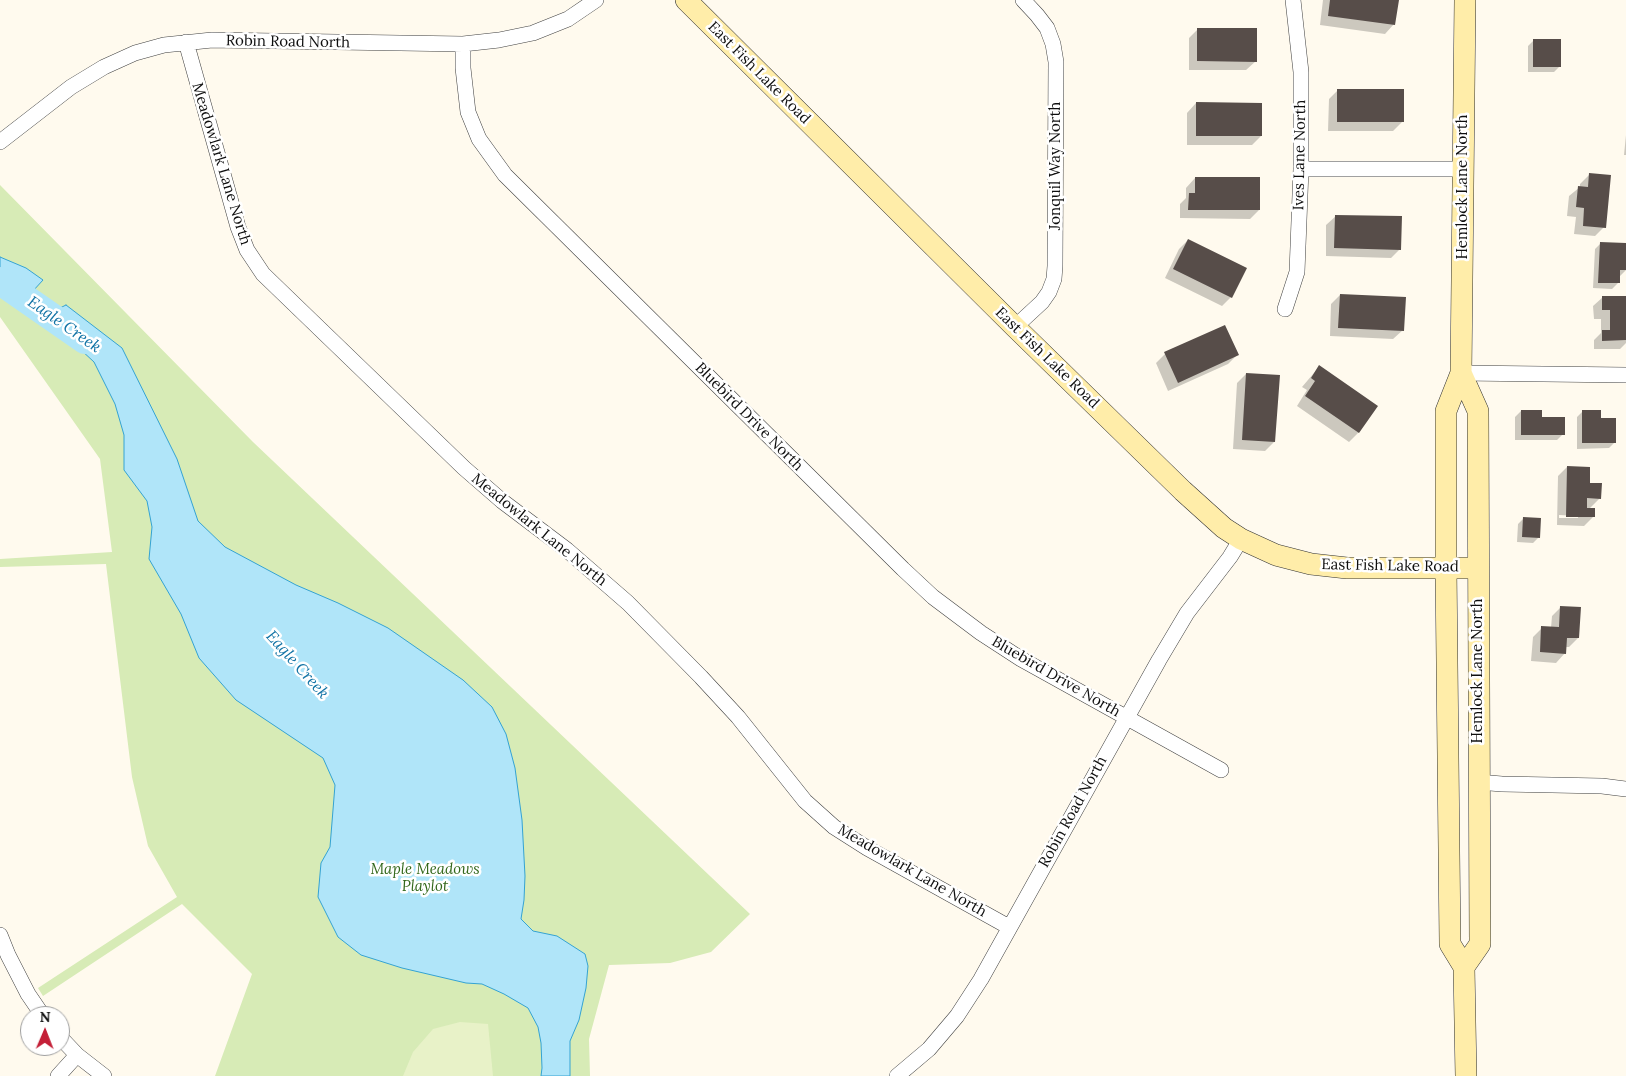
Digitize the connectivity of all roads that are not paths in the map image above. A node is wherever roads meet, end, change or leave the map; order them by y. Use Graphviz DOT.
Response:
graph roads {
  1 [pos="596,0"];
  2 [pos="686,0"];
  3 [pos="1022,0"];
  4 [pos="1293,0"];
  5 [pos="1465,0"];
  6 [pos="186,42"];
  7 [pos="463,44"];
  8 [pos="0,142"];
  9 [pos="1301,169"];
  10 [pos="1463,169"];
  11 [pos="1285,309"];
  12 [pos="1014,327"];
  13 [pos="1461,373"];
  14 [pos="1626,376"];
  15 [pos="1241,539"];
  16 [pos="1446,568"];
  17 [pos="1478,568"];
  18 [pos="1126,718"];
  19 [pos="1221,770"];
  20 [pos="1478,782"];
  21 [pos="1626,789"];
  22 [pos="1009,927"];
  23 [pos="0,935"];
  24 [pos="1464,968"];
  25 [pos="37,1006"];
  26 [pos="70,1047"];
  27 [pos="77,1054"];
  28 [pos="58,1076"];
  29 [pos="104,1076"];
  30 [pos="897,1076"];
  31 [pos="1466,1076"];
  1 -- 7 [label="street, Robin Road North"];
  2 -- 12 [label="main road, East Fish Lake Road"];
  3 -- 12 [label="street, Jonquil Way North"];
  4 -- 9 [label="street, Ives Lane North"];
  5 -- 10 [label="main road, Hemlock Lane North"];
  6 -- 7 [label="street, Robin Road North"];
  6 -- 8 [label="street, Robin Road North"];
  6 -- 22 [label="street, Meadowlark Lane North"];
  7 -- 18 [label="street, Bluebird Drive North"];
  9 -- 10 [label="street"];
  9 -- 11 [label="street, Ives Lane North"];
  10 -- 13 [label="main road, Hemlock Lane North"];
  12 -- 15 [label="main road, East Fish Lake Road"];
  13 -- 14 [label="street"];
  13 -- 16 [label="main road, Hemlock Lane North"];
  13 -- 17 [label="main road, Hemlock Lane North"];
  15 -- 16 [label="main road, East Fish Lake Road"];
  15 -- 18 [label="street, Robin Road North"];
  16 -- 17 [label="main road, East Fish Lake Road"];
  16 -- 24 [label="main road, Hemlock Lane North"];
  17 -- 20 [label="main road, Hemlock Lane North"];
  18 -- 19 [label="street, Bluebird Drive North"];
  18 -- 22 [label="street, Robin Road North"];
  20 -- 21 [label="street"];
  20 -- 24 [label="main road, Hemlock Lane North"];
  22 -- 30 [label="street, Robin Road North"];
  23 -- 25 [label="street"];
  24 -- 31 [label="main road, Hemlock Lane North"];
  26 -- 27 [label="street"];
  27 -- 28 [label="street"];
  27 -- 29 [label="street"];
}
